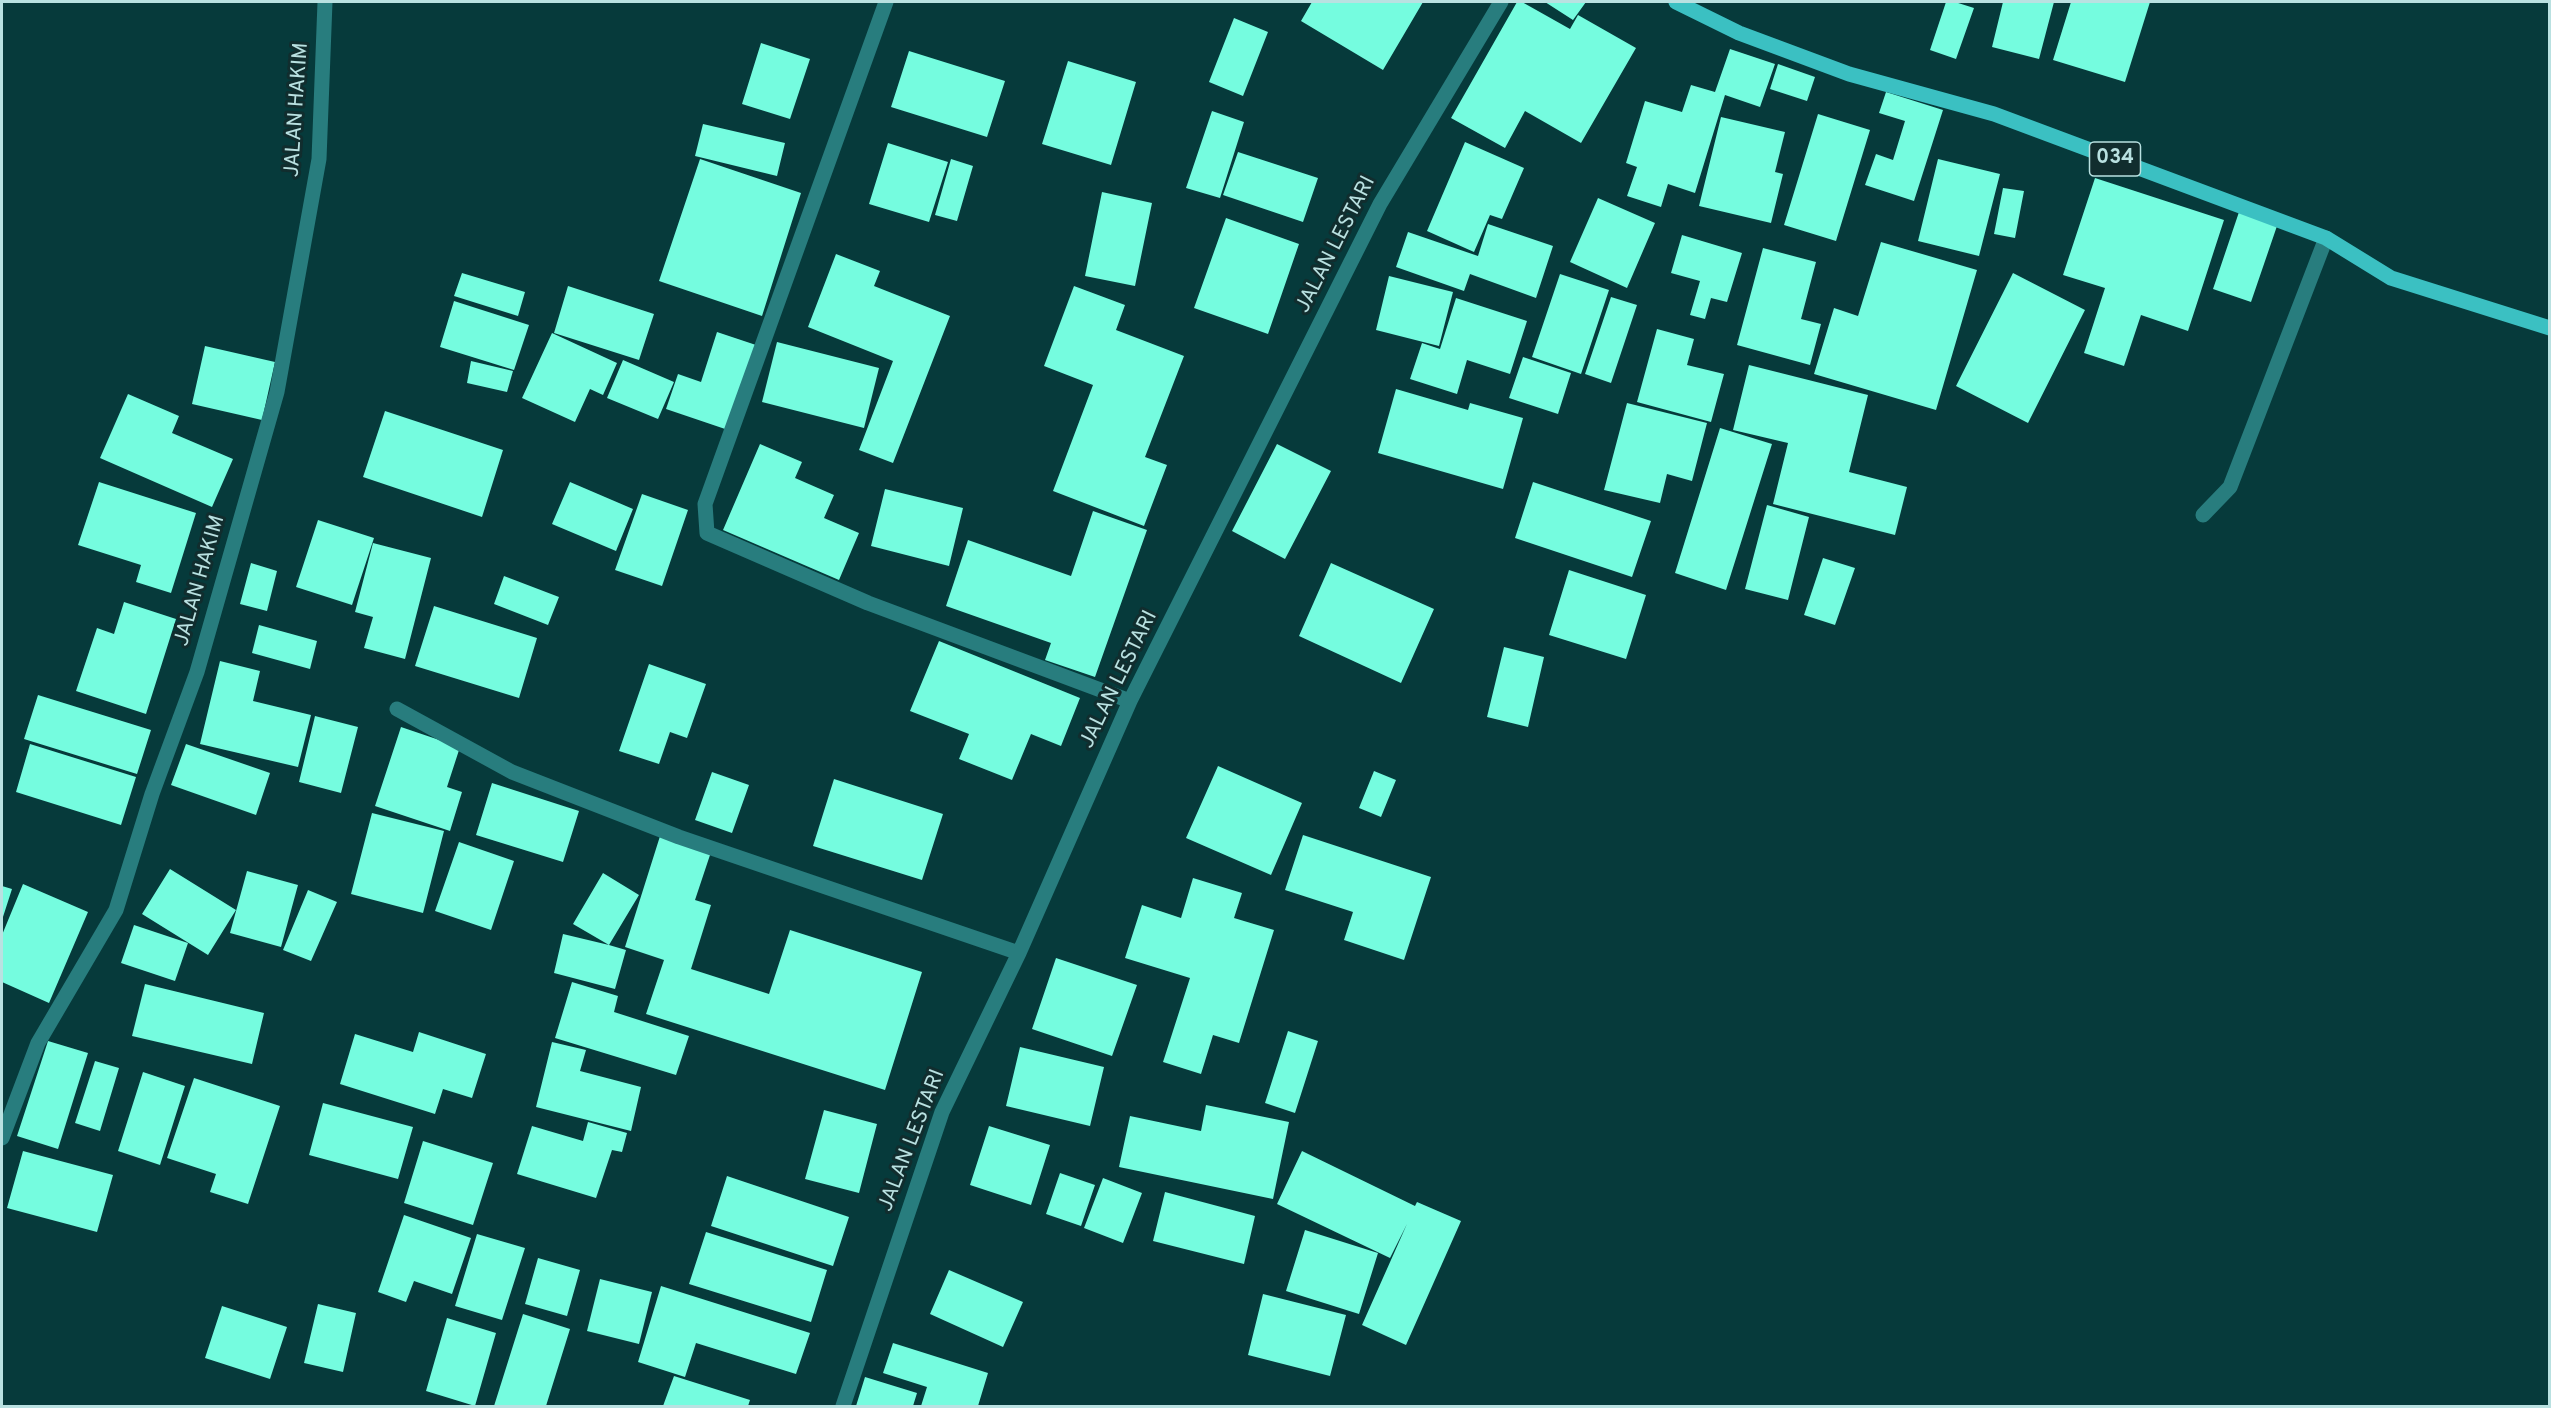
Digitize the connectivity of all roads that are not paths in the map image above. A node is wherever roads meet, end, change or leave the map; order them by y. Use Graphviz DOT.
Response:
graph roads {
  1 [pos="325,2"];
  2 [pos="886,2"];
  3 [pos="1501,2"];
  4 [pos="1676,2"];
  5 [pos="2326,238"];
  6 [pos="2550,328"];
  7 [pos="2203,514"];
  8 [pos="1130,701"];
  9 [pos="397,709"];
  10 [pos="1019,953"];
  11 [pos="2,1138"];
  12 [pos="843,1407"];
  1 -- 11 [label="street, JALAN HAKIM"];
  2 -- 8 [label="street"];
  3 -- 8 [label="street, JALAN LESTARI"];
  4 -- 5 [label="main road, 034"];
  5 -- 6 [label="main road, 034"];
  5 -- 7 [label="street"];
  8 -- 10 [label="street, JALAN LESTARI"];
  9 -- 10 [label="street"];
  10 -- 12 [label="street, JALAN LESTARI"];
}
